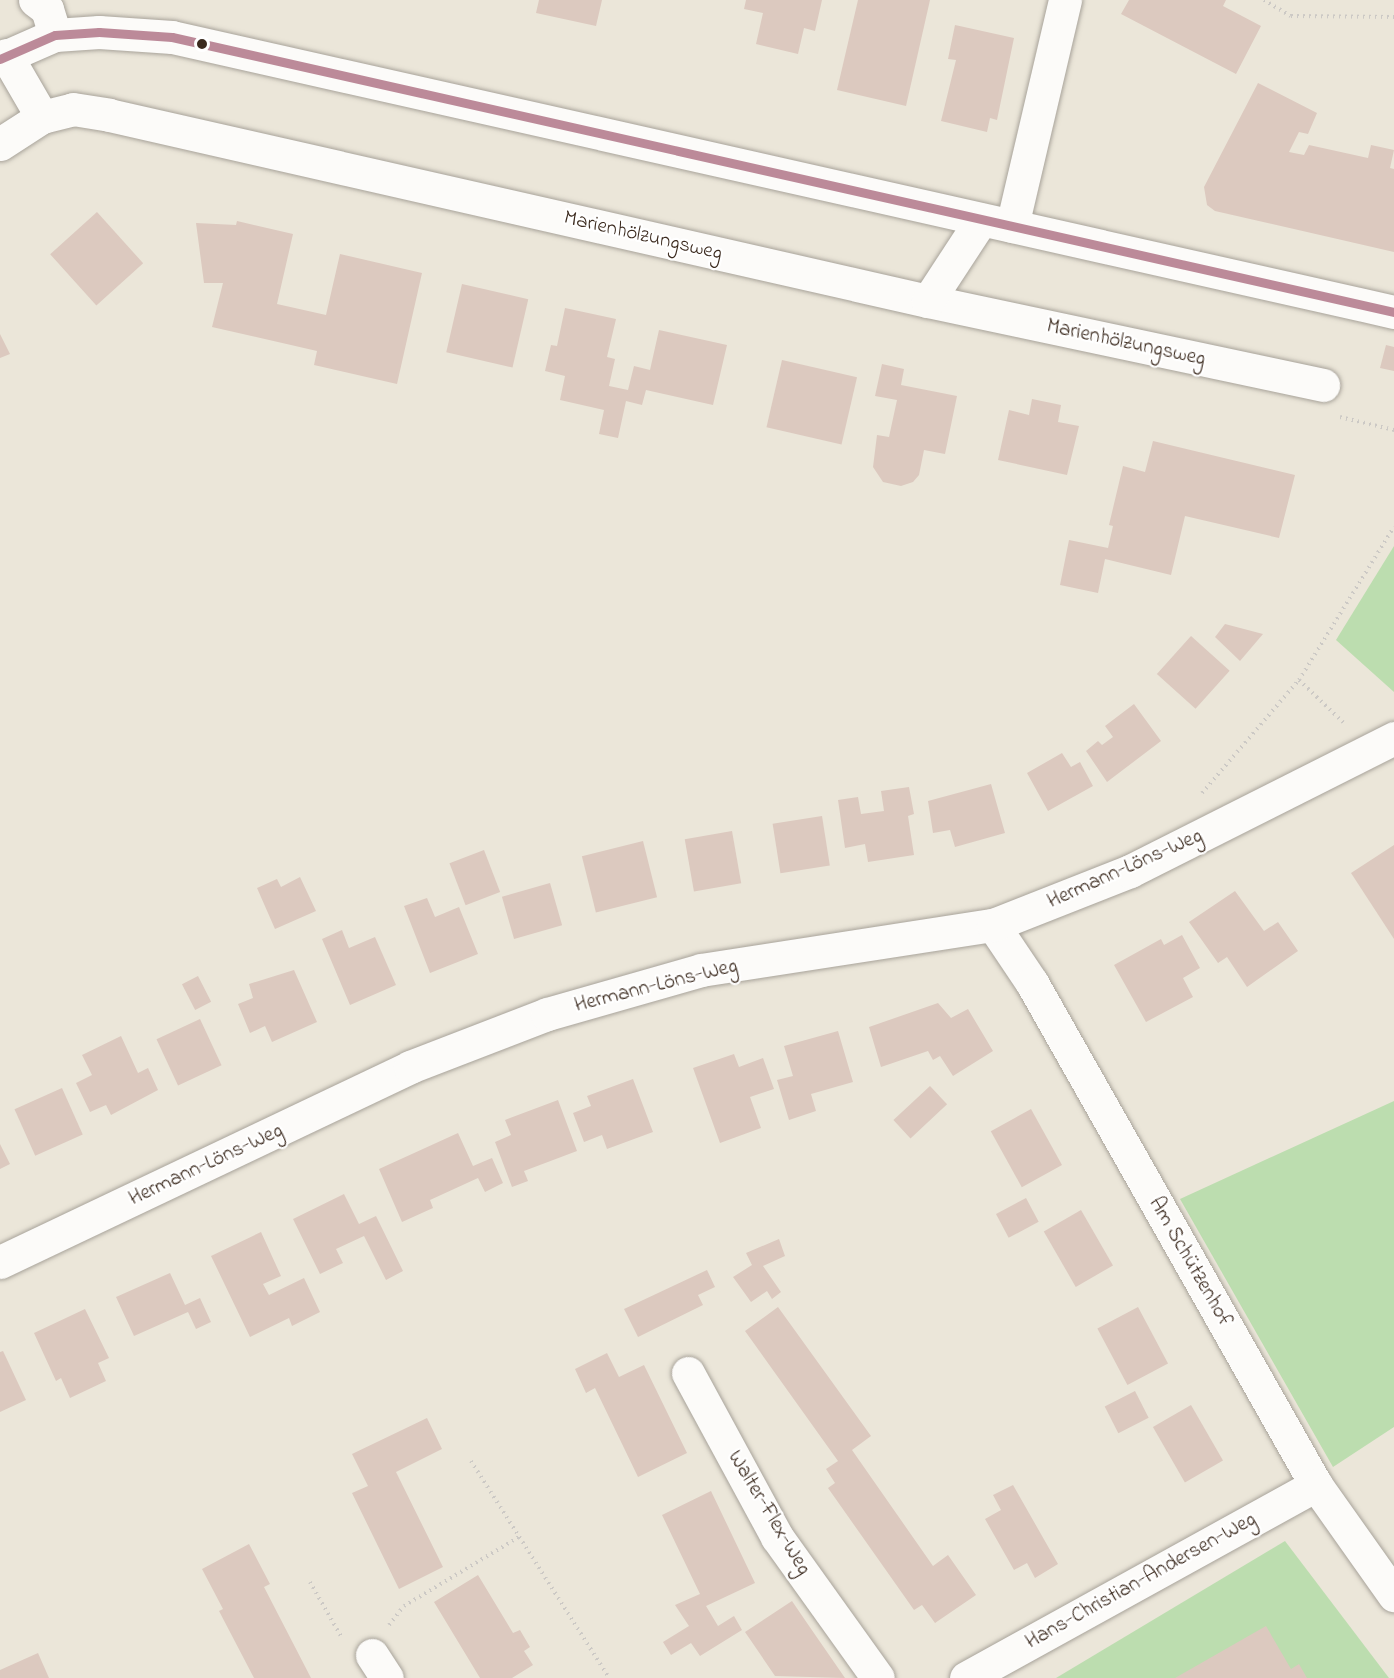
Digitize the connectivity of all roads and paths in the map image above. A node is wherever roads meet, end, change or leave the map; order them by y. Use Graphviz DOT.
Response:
graph roads {
  1 [pos="35,0"];
  2 [pos="1065,0"];
  3 [pos="1264,0"];
  4 [pos="1394,17"];
  5 [pos="55,35"];
  6 [pos="3,57"];
  7 [pos="42,117"];
  8 [pos="0,144"];
  9 [pos="997,223"];
  10 [pos="928,301"];
  11 [pos="1394,312"];
  12 [pos="1323,384"];
  13 [pos="1394,430"];
  14 [pos="1394,526"];
  15 [pos="1299,680"];
  16 [pos="1384,744"];
  17 [pos="1199,837"];
  18 [pos="993,925"];
  19 [pos="0,1262"];
  20 [pos="688,1373"];
  21 [pos="471,1461"];
  22 [pos="1316,1485"];
  23 [pos="519,1538"];
  24 [pos="310,1582"];
  25 [pos="1394,1595"];
  26 [pos="396,1616"];
  27 [pos="379,1667"];
  28 [pos="609,1678"];
  29 [pos="878,1678"];
  30 [pos="966,1678"];
  1 -- 5 [label="street"];
  2 -- 9 [label="street"];
  3 -- 4 [label="path"];
  5 -- 6 [label="street"];
  5 -- 9 [label="street"];
  6 -- 7 [label="street"];
  7 -- 8 [label="street, Marienhölzungsweg"];
  7 -- 10 [label="street, Marienhölzungsweg"];
  9 -- 10 [label="street"];
  9 -- 11 [label="street"];
  10 -- 12 [label="street, Marienhölzungsweg"];
  12 -- 13 [label="path"];
  14 -- 15 [label="path"];
  15 -- 16 [label="path"];
  15 -- 17 [label="path"];
  16 -- 17 [label="street, Hermann-Löns-Weg"];
  17 -- 18 [label="street, Hermann-Löns-Weg"];
  18 -- 19 [label="street, Hermann-Löns-Weg"];
  18 -- 22 [label="street, Am Schützenhof"];
  20 -- 29 [label="street, Walter-Flex-Weg"];
  21 -- 23 [label="path"];
  22 -- 25 [label="street, Am Schützenhof"];
  22 -- 30 [label="street, Hans-Christian-Andersen-Weg"];
  23 -- 26 [label="path"];
  23 -- 28 [label="path"];
  24 -- 27 [label="path"];
}
